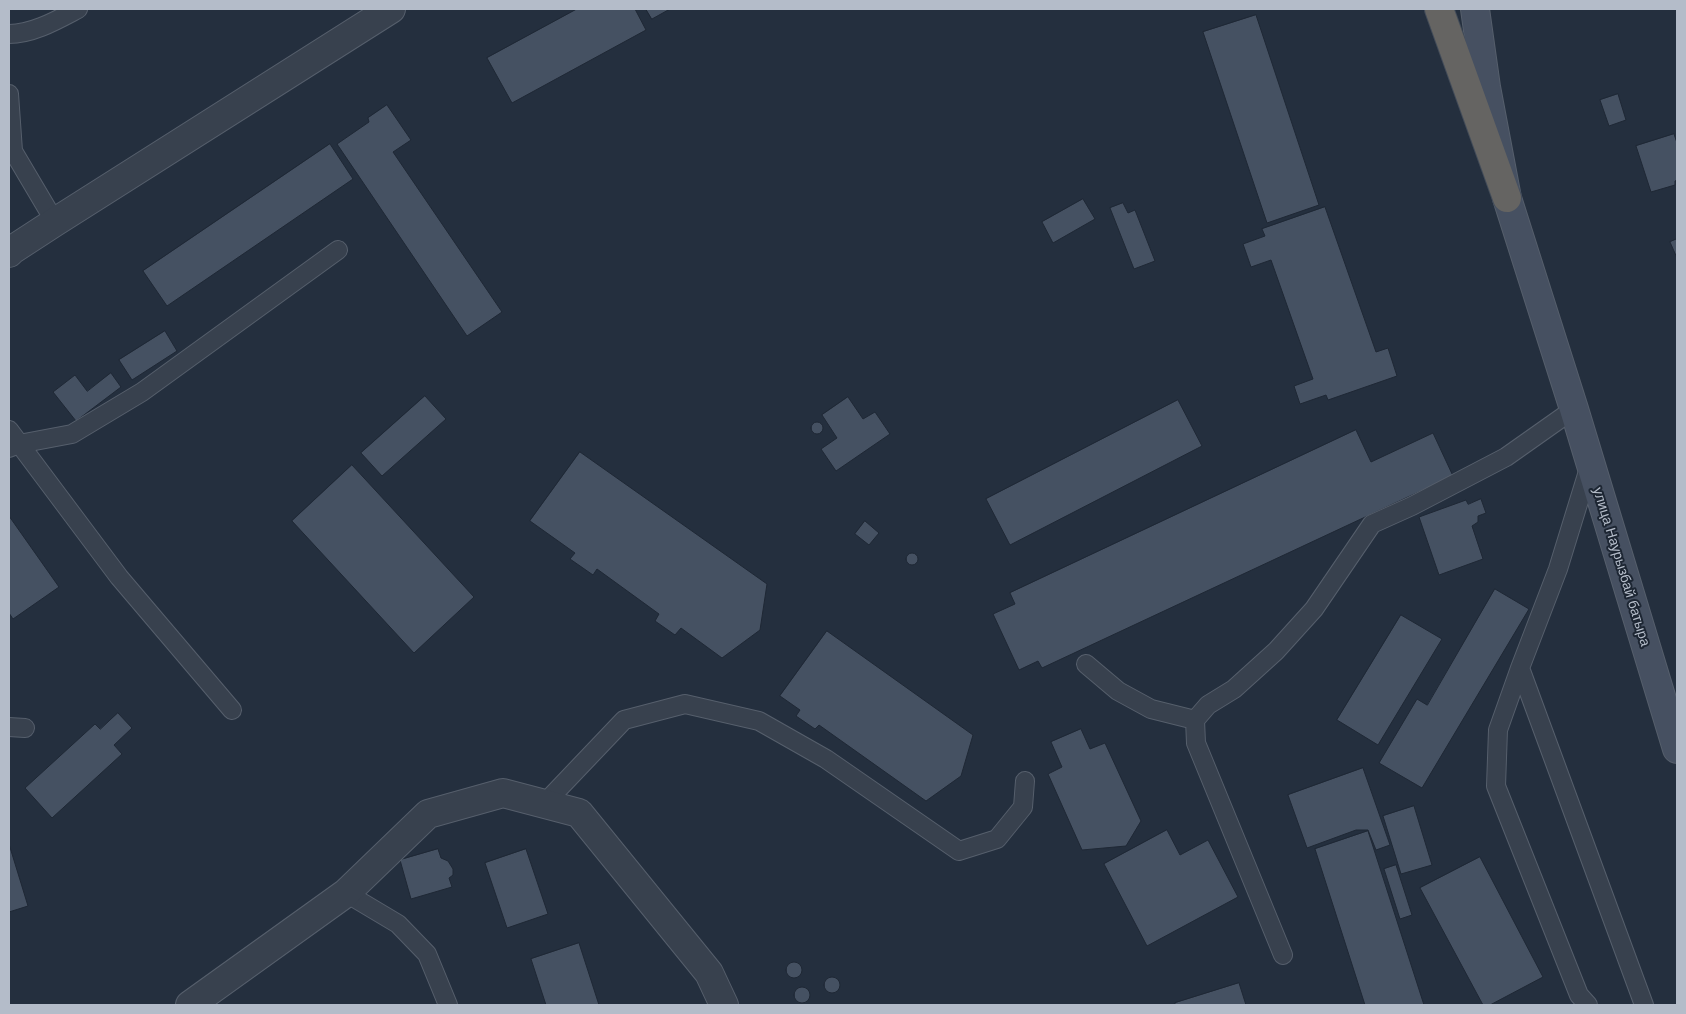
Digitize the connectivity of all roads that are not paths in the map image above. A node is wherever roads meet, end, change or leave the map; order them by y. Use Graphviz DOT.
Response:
graph roads {
  1 [pos="78,9"];
  2 [pos="391,9"];
  3 [pos="1439,9"];
  4 [pos="1474,9"];
  5 [pos="9,34"];
  6 [pos="9,94"];
  7 [pos="1507,198"];
  8 [pos="55,222"];
  9 [pos="338,250"];
  10 [pos="10,251"];
  11 [pos="1570,397"];
  12 [pos="12,441"];
  13 [pos="1590,464"];
  14 [pos="1086,664"];
  15 [pos="1520,668"];
  16 [pos="232,710"];
  17 [pos="1195,720"];
  18 [pos="1677,749"];
  19 [pos="1025,781"];
  20 [pos="544,804"];
  21 [pos="346,892"];
  22 [pos="1283,955"];
  23 [pos="190,1005"];
  24 [pos="448,1005"];
  25 [pos="724,1005"];
  26 [pos="1588,1005"];
  27 [pos="1644,1005"];
  1 -- 5 [label="lane"];
  2 -- 8 [label="street"];
  3 -- 7 [label="highway"];
  4 -- 7 [label="main road, улица Наурызбай батыра"];
  6 -- 8 [label="lane"];
  7 -- 11 [label="main road, улица Наурызбай батыра"];
  8 -- 10 [label="street"];
  9 -- 12 [label="lane"];
  11 -- 13 [label="main road, улица Наурызбай батыра"];
  11 -- 17 [label="lane"];
  12 -- 16 [label="lane"];
  13 -- 15 [label="lane"];
  13 -- 18 [label="main road, улица Наурызбай батыра"];
  14 -- 17 [label="lane"];
  15 -- 26 [label="lane"];
  15 -- 27 [label="lane"];
  17 -- 22 [label="lane"];
  19 -- 20 [label="lane"];
  20 -- 21 [label="street"];
  20 -- 25 [label="street"];
  21 -- 23 [label="street"];
  21 -- 24 [label="lane"];
}
